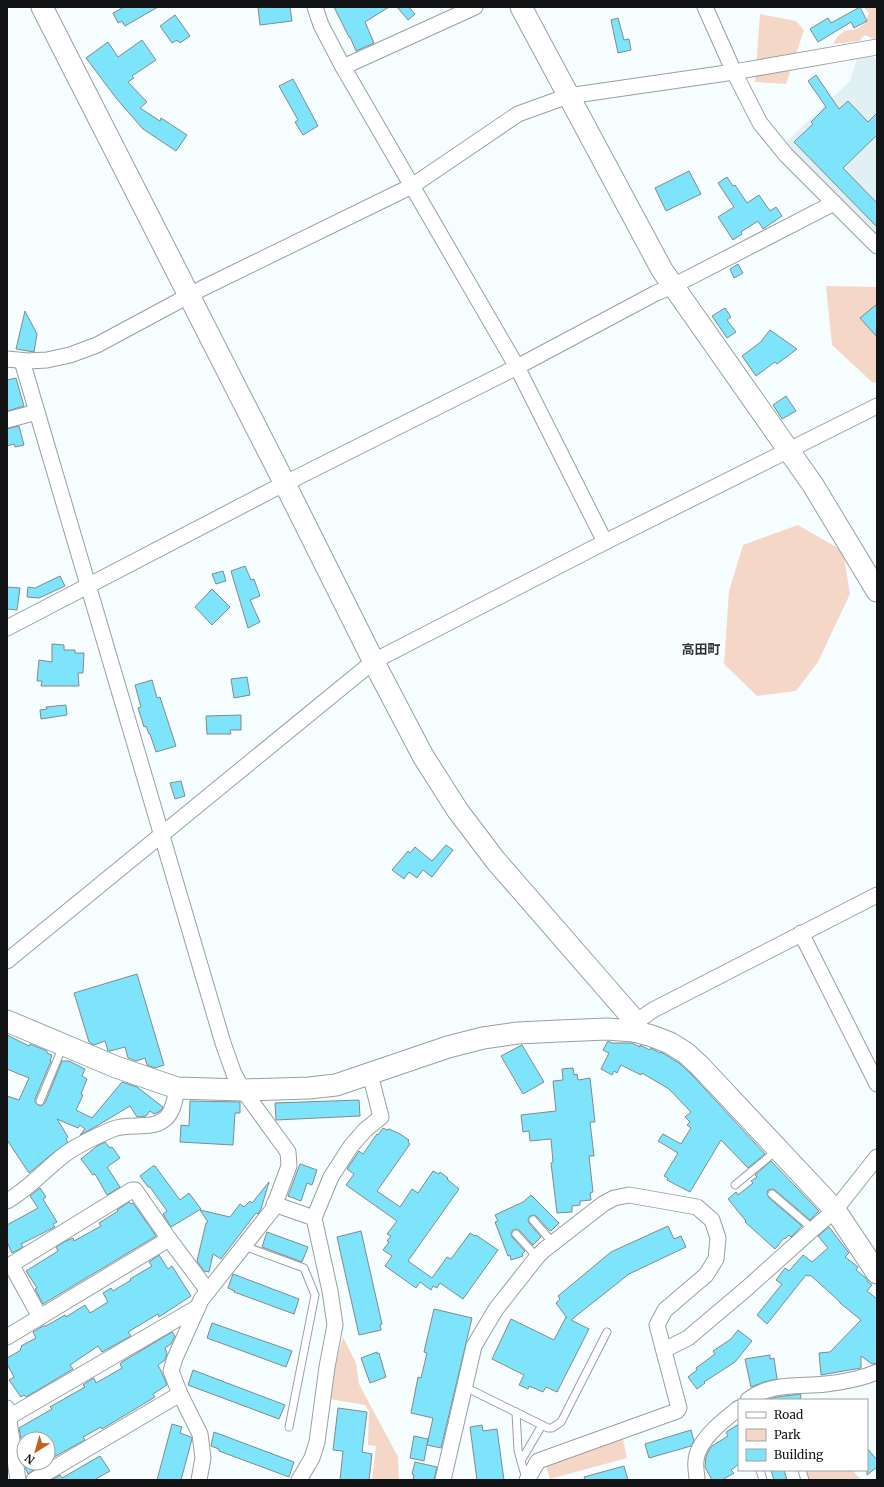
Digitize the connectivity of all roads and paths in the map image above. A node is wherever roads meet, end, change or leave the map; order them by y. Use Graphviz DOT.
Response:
graph roads {
  1 [pos="42,7"];
  2 [pos="315,7"];
  3 [pos="475,7"];
  4 [pos="522,7"];
  5 [pos="705,7"];
  6 [pos="877,46"];
  7 [pos="343,67"];
  8 [pos="734,72"];
  9 [pos="568,96"];
  10 [pos="412,186"];
  11 [pos="834,203"];
  12 [pos="877,246"];
  13 [pos="673,286"];
  14 [pos="189,296"];
  15 [pos="7,359"];
  16 [pos="22,361"];
  17 [pos="517,368"];
  18 [pos="877,406"];
  19 [pos="37,412"];
  20 [pos="7,420"];
  21 [pos="790,451"];
  22 [pos="285,484"];
  23 [pos="605,542"];
  24 [pos="88,586"];
  25 [pos="877,591"];
  26 [pos="8,626"];
  27 [pos="374,661"];
  28 [pos="161,835"];
  29 [pos="877,895"];
  30 [pos="801,933"];
  31 [pos="7,961"];
  32 [pos="7,1021"];
  33 [pos="635,1027"];
  34 [pos="64,1045"];
  35 [pos="370,1074"];
  36 [pos="877,1084"];
  37 [pos="177,1088"];
  38 [pos="243,1090"];
  39 [pos="40,1102"];
  40 [pos="778,1149"];
  41 [pos="877,1157"];
  42 [pos="735,1185"];
  43 [pos="772,1194"];
  44 [pos="7,1201"];
  45 [pos="274,1204"];
  46 [pos="835,1210"];
  47 [pos="314,1218"];
  48 [pos="533,1220"];
  49 [pos="813,1229"];
  50 [pos="516,1234"];
  51 [pos="169,1239"];
  52 [pos="553,1243"];
  53 [pos="244,1246"];
  54 [pos="537,1257"];
  55 [pos="877,1273"];
  56 [pos="208,1291"];
  57 [pos="198,1307"];
  58 [pos="40,1317"];
  59 [pos="607,1332"];
  60 [pos="7,1337"];
  61 [pos="664,1350"];
  62 [pos="877,1372"];
  63 [pos="465,1387"];
  64 [pos="180,1394"];
  65 [pos="750,1399"];
  66 [pos="738,1409"];
  67 [pos="516,1412"];
  68 [pos="8,1413"];
  69 [pos="542,1425"];
  70 [pos="289,1427"];
  71 [pos="10,1451"];
  72 [pos="521,1461"];
  73 [pos="18,1480"];
  74 [pos="34,1480"];
  75 [pos="198,1480"];
  76 [pos="300,1480"];
  77 [pos="443,1480"];
  78 [pos="527,1480"];
  79 [pos="697,1480"];
  1 -- 14 [label="street"];
  2 -- 7 [label="street"];
  3 -- 7 [label="street"];
  4 -- 9 [label="street"];
  5 -- 8 [label="street"];
  6 -- 8 [label="street"];
  7 -- 10 [label="street"];
  8 -- 9 [label="street"];
  8 -- 11 [label="street"];
  9 -- 10 [label="street"];
  9 -- 13 [label="street"];
  10 -- 14 [label="street"];
  10 -- 17 [label="street"];
  11 -- 12 [label="street"];
  11 -- 13 [label="street"];
  13 -- 17 [label="street"];
  13 -- 21 [label="street"];
  14 -- 16 [label="street"];
  14 -- 22 [label="street"];
  15 -- 16 [label="street"];
  16 -- 19 [label="street"];
  17 -- 22 [label="street"];
  17 -- 23 [label="street"];
  18 -- 21 [label="street"];
  19 -- 20 [label="street"];
  19 -- 24 [label="street"];
  21 -- 23 [label="street"];
  21 -- 25 [label="street"];
  22 -- 24 [label="street"];
  22 -- 27 [label="street"];
  23 -- 27 [label="street"];
  24 -- 26 [label="street"];
  24 -- 28 [label="street"];
  27 -- 28 [label="street"];
  27 -- 33 [label="street"];
  28 -- 31 [label="street"];
  28 -- 38 [label="street"];
  29 -- 30 [label="street"];
  30 -- 33 [label="street"];
  30 -- 36 [label="street"];
  32 -- 34 [label="street"];
  33 -- 35 [label="street"];
  33 -- 40 [label="street"];
  34 -- 37 [label="street"];
  34 -- 39 [label="lane"];
  35 -- 38 [label="street"];
  35 -- 47 [label="street"];
  37 -- 38 [label="street"];
  37 -- 44 [label="street"];
  38 -- 45 [label="street"];
  40 -- 42 [label="lane"];
  40 -- 46 [label="street"];
  41 -- 46 [label="street"];
  43 -- 49 [label="lane"];
  45 -- 47 [label="street"];
  45 -- 53 [label="street"];
  46 -- 49 [label="street"];
  46 -- 55 [label="street"];
  47 -- 76 [label="street"];
  48 -- 52 [label="lane"];
  49 -- 61 [label="street"];
  50 -- 54 [label="lane"];
  51 -- 56 [label="street"];
  51 -- 58 [label="street"];
  51 -- 58 [label="street"];
  52 -- 54 [label="street"];
  52 -- 61 [label="street"];
  53 -- 56 [label="street"];
  53 -- 70 [label="lane"];
  54 -- 63 [label="street"];
  56 -- 57 [label="street"];
  57 -- 64 [label="street"];
  57 -- 68 [label="street"];
  58 -- 60 [label="street"];
  59 -- 69 [label="lane"];
  61 -- 78 [label="street"];
  62 -- 65 [label="street"];
  63 -- 67 [label="lane"];
  63 -- 77 [label="street"];
  64 -- 74 [label="street"];
  64 -- 75 [label="street"];
  66 -- 79 [label="street"];
  67 -- 69 [label="lane"];
  67 -- 72 [label="lane"];
  68 -- 71 [label="street"];
  69 -- 72 [label="lane"];
  71 -- 73 [label="street"];
  72 -- 78 [label="lane"];
}
